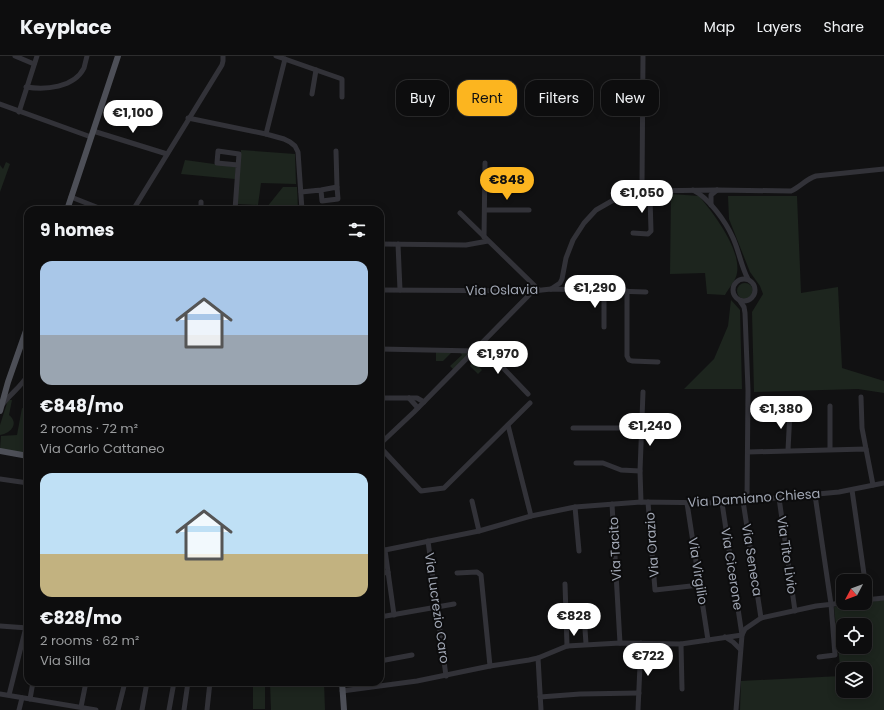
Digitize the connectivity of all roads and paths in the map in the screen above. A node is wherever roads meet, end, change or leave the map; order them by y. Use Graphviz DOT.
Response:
graph roads {
  1 [pos="15,56"];
  2 [pos="37,56"];
  3 [pos="88,56"];
  4 [pos="118,56"];
  5 [pos="223,56"];
  6 [pos="276,56"];
  7 [pos="643,56"];
  8 [pos="285,59"];
  9 [pos="34,64"];
  10 [pos="316,70"];
  11 [pos="26,87"];
  12 [pos="312,94"];
  13 [pos="342,97"];
  14 [pos="0,104"];
  15 [pos="19,112"];
  16 [pos="188,118"];
  17 [pos="92,134"];
  18 [pos="266,134"];
  19 [pos="336,151"];
  20 [pos="167,154"];
  21 [pos="485,163"];
  22 [pos="238,165"];
  23 [pos="884,169"];
  24 [pos="337,187"];
  25 [pos="321,190"];
  26 [pos="692,190"];
  27 [pos="707,190"];
  28 [pos="717,190"];
  29 [pos="645,191"];
  30 [pos="301,192"];
  31 [pos="711,195"];
  32 [pos="71,197"];
  33 [pos="705,198"];
  34 [pos="201,202"];
  35 [pos="711,205"];
  36 [pos="68,206"];
  37 [pos="94,206"];
  38 [pos="135,206"];
  39 [pos="201,206"];
  40 [pos="235,206"];
  41 [pos="302,206"];
  42 [pos="485,210"];
  43 [pos="529,210"];
  44 [pos="460,213"];
  45 [pos="633,233"];
  46 [pos="486,239"];
  47 [pos="384,244"];
  48 [pos="398,244"];
  49 [pos="742,265"];
  50 [pos="748,279"];
  51 [pos="739,280"];
  52 [pos="551,289"];
  53 [pos="384,290"];
  54 [pos="400,290"];
  55 [pos="536,291"];
  56 [pos="604,291"];
  57 [pos="627,291"];
  58 [pos="646,292"];
  59 [pos="751,299"];
  60 [pos="740,301"];
  61 [pos="745,313"];
  62 [pos="604,327"];
  63 [pos="24,336"];
  64 [pos="481,345"];
  65 [pos="384,349"];
  66 [pos="475,352"];
  67 [pos="658,362"];
  68 [pos="8,382"];
  69 [pos="24,382"];
  70 [pos="643,392"];
  71 [pos="528,394"];
  72 [pos="0,395"];
  73 [pos="861,397"];
  74 [pos="384,398"];
  75 [pos="409,398"];
  76 [pos="424,402"];
  77 [pos="530,403"];
  78 [pos="830,406"];
  79 [pos="418,408"];
  80 [pos="1,409"];
  81 [pos="790,411"];
  82 [pos="508,425"];
  83 [pos="573,428"];
  84 [pos="642,428"];
  85 [pos="384,440"];
  86 [pos="830,449"];
  87 [pos="866,449"];
  88 [pos="788,450"];
  89 [pos="0,451"];
  90 [pos="384,452"];
  91 [pos="748,452"];
  92 [pos="24,455"];
  93 [pos="576,463"];
  94 [pos="640,471"];
  95 [pos="0,479"];
  96 [pos="24,482"];
  97 [pos="884,483"];
  98 [pos="873,485"];
  99 [pos="852,490"];
  100 [pos="815,494"];
  101 [pos="779,498"];
  102 [pos="472,501"];
  103 [pos="745,501"];
  104 [pos="641,502"];
  105 [pos="648,502"];
  106 [pos="687,503"];
  107 [pos="722,503"];
  108 [pos="612,504"];
  109 [pos="574,507"];
  110 [pos="531,516"];
  111 [pos="479,531"];
  112 [pos="428,541"];
  113 [pos="384,551"];
  114 [pos="579,552"];
  115 [pos="384,558"];
  116 [pos="388,572"];
  117 [pos="384,573"];
  118 [pos="457,573"];
  119 [pos="864,574"];
  120 [pos="565,584"];
  121 [pos="700,585"];
  122 [pos="884,598"];
  123 [pos="872,599"];
  124 [pos="454,604"];
  125 [pos="831,604"];
  126 [pos="836,604"];
  127 [pos="437,607"];
  128 [pos="795,611"];
  129 [pos="584,614"];
  130 [pos="394,615"];
  131 [pos="384,616"];
  132 [pos="761,618"];
  133 [pos="0,626"];
  134 [pos="24,628"];
  135 [pos="742,635"];
  136 [pos="725,637"];
  137 [pos="24,639"];
  138 [pos="708,640"];
  139 [pos="620,643"];
  140 [pos="641,643"];
  141 [pos="586,644"];
  142 [pos="681,644"];
  143 [pos="567,646"];
  144 [pos="740,650"];
  145 [pos="412,655"];
  146 [pos="820,657"];
  147 [pos="538,658"];
  148 [pos="384,660"];
  149 [pos="490,666"];
  150 [pos="446,676"];
  151 [pos="384,685"];
  152 [pos="32,686"];
  153 [pos="85,686"];
  154 [pos="125,686"];
  155 [pos="146,686"];
  156 [pos="173,686"];
  157 [pos="187,686"];
  158 [pos="210,686"];
  159 [pos="342,686"];
  160 [pos="380,686"];
  161 [pos="682,689"];
  162 [pos="342,691"];
  163 [pos="639,693"];
  164 [pos="0,694"];
  165 [pos="8,695"];
  166 [pos="540,697"];
  167 [pos="22,698"];
  168 [pos="30,699"];
  169 [pos="79,708"];
  170 [pos="19,710"];
  171 [pos="96,710"];
  172 [pos="118,710"];
  173 [pos="142,710"];
  174 [pos="169,710"];
  175 [pos="184,710"];
  176 [pos="207,710"];
  177 [pos="344,710"];
  178 [pos="541,710"];
  179 [pos="638,710"];
  180 [pos="736,710"];
  1 -- 9 [label="street"];
  2 -- 9 [label="street"];
  3 -- 11 [label="street"];
  4 -- 17 [label="main road"];
  5 -- 16 [label="street"];
  6 -- 8 [label="street"];
  7 -- 29 [label="street"];
  8 -- 10 [label="street"];
  8 -- 18 [label="street"];
  9 -- 11 [label="street"];
  10 -- 12 [label="street"];
  10 -- 13 [label="street"];
  11 -- 15 [label="street"];
  14 -- 15 [label="street"];
  15 -- 17 [label="street"];
  16 -- 18 [label="street"];
  16 -- 20 [label="street"];
  17 -- 20 [label="street"];
  17 -- 32 [label="main road"];
  18 -- 30 [label="street"];
  19 -- 24 [label="street"];
  20 -- 38 [label="street"];
  21 -- 42 [label="street"];
  22 -- 22 [label="street"];
  22 -- 40 [label="street"];
  23 -- 28 [label="street"];
  24 -- 25 [label="street"];
  24 -- 25 [label="street"];
  25 -- 30 [label="street"];
  26 -- 27 [label="street"];
  26 -- 29 [label="street"];
  26 -- 33 [label="street"];
  27 -- 28 [label="street"];
  27 -- 31 [label="street"];
  27 -- 33 [label="street"];
  28 -- 31 [label="street"];
  29 -- 45 [label="street"];
  29 -- 52 [label="street"];
  30 -- 41 [label="street"];
  31 -- 35 [label="street"];
  32 -- 36 [label="main road"];
  32 -- 37 [label="street"];
  33 -- 35 [label="street"];
  34 -- 39 [label="street"];
  35 -- 49 [label="street"];
  42 -- 43 [label="street"];
  42 -- 46 [label="street"];
  44 -- 46 [label="street"];
  46 -- 48 [label="street"];
  46 -- 55 [label="street"];
  47 -- 48 [label="street"];
  48 -- 54 [label="street"];
  49 -- 50 [label="street"];
  49 -- 51 [label="street"];
  50 -- 51 [label="street"];
  50 -- 59 [label="street"];
  51 -- 60 [label="street"];
  52 -- 55 [label="street, Via Oslavia"];
  52 -- 56 [label="street, Via Oslavia"];
  53 -- 54 [label="street, Via Oslavia"];
  54 -- 55 [label="street, Via Oslavia"];
  55 -- 64 [label="street"];
  56 -- 57 [label="street, Via Oslavia"];
  56 -- 62 [label="street"];
  57 -- 58 [label="street, Via Oslavia"];
  57 -- 67 [label="street"];
  59 -- 60 [label="street"];
  59 -- 61 [label="street"];
  60 -- 61 [label="street"];
  61 -- 91 [label="street, Via Seneca"];
  63 -- 68 [label="main road"];
  64 -- 66 [label="street"];
  64 -- 71 [label="street"];
  65 -- 66 [label="street"];
  66 -- 76 [label="street"];
  68 -- 72 [label="main road"];
  68 -- 80 [label="main road"];
  69 -- 80 [label="street"];
  70 -- 84 [label="street"];
  73 -- 87 [label="street"];
  74 -- 75 [label="street"];
  75 -- 76 [label="street"];
  75 -- 79 [label="street"];
  76 -- 79 [label="street"];
  77 -- 82 [label="street"];
  78 -- 86 [label="street"];
  79 -- 85 [label="street"];
  81 -- 88 [label="street"];
  82 -- 90 [label="street"];
  82 -- 110 [label="street"];
  83 -- 84 [label="street"];
  84 -- 94 [label="street"];
  86 -- 87 [label="street"];
  86 -- 88 [label="street"];
  87 -- 98 [label="street"];
  88 -- 91 [label="street"];
  89 -- 92 [label="main road"];
  91 -- 103 [label="street, Via Seneca"];
  93 -- 94 [label="street"];
  94 -- 104 [label="street"];
  95 -- 96 [label="street"];
  97 -- 98 [label="street, Via Damiano Chiesa"];
  98 -- 99 [label="street, Via Damiano Chiesa"];
  99 -- 100 [label="street, Via Damiano Chiesa"];
  99 -- 119 [label="street"];
  100 -- 101 [label="street, Via Damiano Chiesa"];
  100 -- 125 [label="street"];
  101 -- 103 [label="street, Via Damiano Chiesa"];
  101 -- 128 [label="street, Via Tito Livio"];
  102 -- 111 [label="street"];
  103 -- 107 [label="street, Via Damiano Chiesa"];
  103 -- 132 [label="street, Via Seneca"];
  104 -- 105 [label="street, Via Damiano Chiesa"];
  104 -- 108 [label="street, Via Damiano Chiesa"];
  105 -- 106 [label="street, Via Damiano Chiesa"];
  105 -- 121 [label="street, Via Orazio"];
  106 -- 107 [label="street, Via Damiano Chiesa"];
  106 -- 121 [label="street, Via Virgilio"];
  107 -- 135 [label="street, Via Cicerone"];
  108 -- 109 [label="street, Via Damiano Chiesa"];
  108 -- 139 [label="street, Via Tacito"];
  109 -- 110 [label="street, Via Damiano Chiesa"];
  109 -- 114 [label="street"];
  110 -- 111 [label="street, Via Damiano Chiesa"];
  111 -- 112 [label="street, Via Damiano Chiesa"];
  112 -- 113 [label="street, Via Damiano Chiesa"];
  112 -- 127 [label="street, Via Lucrezio Caro"];
  115 -- 116 [label="street"];
  116 -- 117 [label="street"];
  116 -- 130 [label="street"];
  118 -- 149 [label="street"];
  120 -- 143 [label="street"];
  121 -- 138 [label="street, Via Virgilio"];
  122 -- 123 [label="street"];
  124 -- 127 [label="street"];
  125 -- 126 [label="street"];
  125 -- 128 [label="street"];
  125 -- 146 [label="street"];
  127 -- 130 [label="street"];
  127 -- 150 [label="street, Via Lucrezio Caro"];
  128 -- 132 [label="street"];
  129 -- 141 [label="street"];
  130 -- 131 [label="street"];
  132 -- 135 [label="street"];
  133 -- 134 [label="street"];
  135 -- 136 [label="street"];
  135 -- 144 [label="street, Via Cicerone"];
  136 -- 138 [label="street"];
  136 -- 144 [label="street"];
  137 -- 165 [label="street"];
  138 -- 142 [label="street"];
  139 -- 140 [label="street"];
  139 -- 141 [label="street"];
  140 -- 142 [label="street"];
  140 -- 163 [label="street"];
  141 -- 143 [label="street"];
  142 -- 161 [label="street"];
  143 -- 147 [label="street"];
  144 -- 180 [label="street, Via Cicerone"];
  145 -- 148 [label="street"];
  147 -- 149 [label="street"];
  147 -- 166 [label="street"];
  149 -- 150 [label="street"];
  150 -- 151 [label="street"];
  152 -- 168 [label="street"];
  153 -- 169 [label="street"];
  154 -- 172 [label="street"];
  155 -- 173 [label="street"];
  156 -- 174 [label="street"];
  157 -- 175 [label="street"];
  158 -- 176 [label="street"];
  159 -- 162 [label="main road"];
  160 -- 162 [label="street"];
  162 -- 177 [label="main road"];
  163 -- 166 [label="street"];
  163 -- 179 [label="street"];
  164 -- 165 [label="street"];
  165 -- 167 [label="street"];
  166 -- 178 [label="street"];
  167 -- 168 [label="street"];
  167 -- 170 [label="street"];
  168 -- 169 [label="street"];
  169 -- 171 [label="street"];
}
